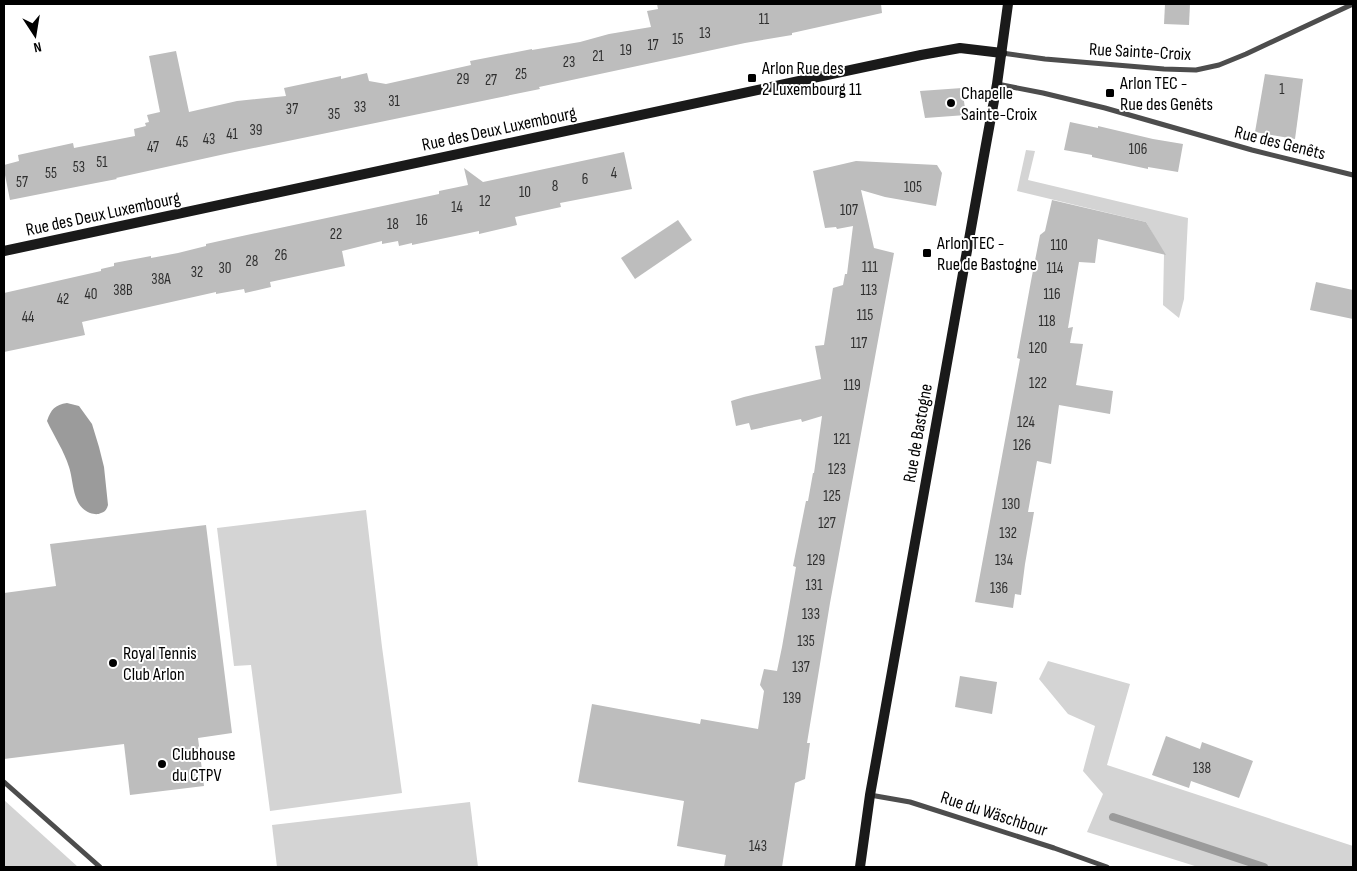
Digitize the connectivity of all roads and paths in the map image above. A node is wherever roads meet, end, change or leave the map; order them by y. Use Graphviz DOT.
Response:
graph roads {
  1 [pos="1008,4"];
  2 [pos="1353,4"];
  3 [pos="1002,53"];
  4 [pos="997,84"];
  5 [pos="1353,175"];
  6 [pos="4,251"];
  7 [pos="4,782"];
  8 [pos="870,795"];
  9 [pos="100,867"];
  10 [pos="860,867"];
  11 [pos="1107,867"];
  1 -- 3 [label="street, Rue de Bastogne"];
  2 -- 3 [label="street, Rue Sainte-Croix"];
  3 -- 4 [label="street, Rue de Bastogne"];
  3 -- 6 [label="street, Rue des Deux Luxembourg"];
  4 -- 5 [label="street, Rue des Genêts"];
  4 -- 8 [label="street, Rue de Bastogne"];
  7 -- 9 [label="street"];
  8 -- 10 [label="street, Rue de Bastogne"];
  8 -- 11 [label="street, Rue du Wäschbour"];
}
